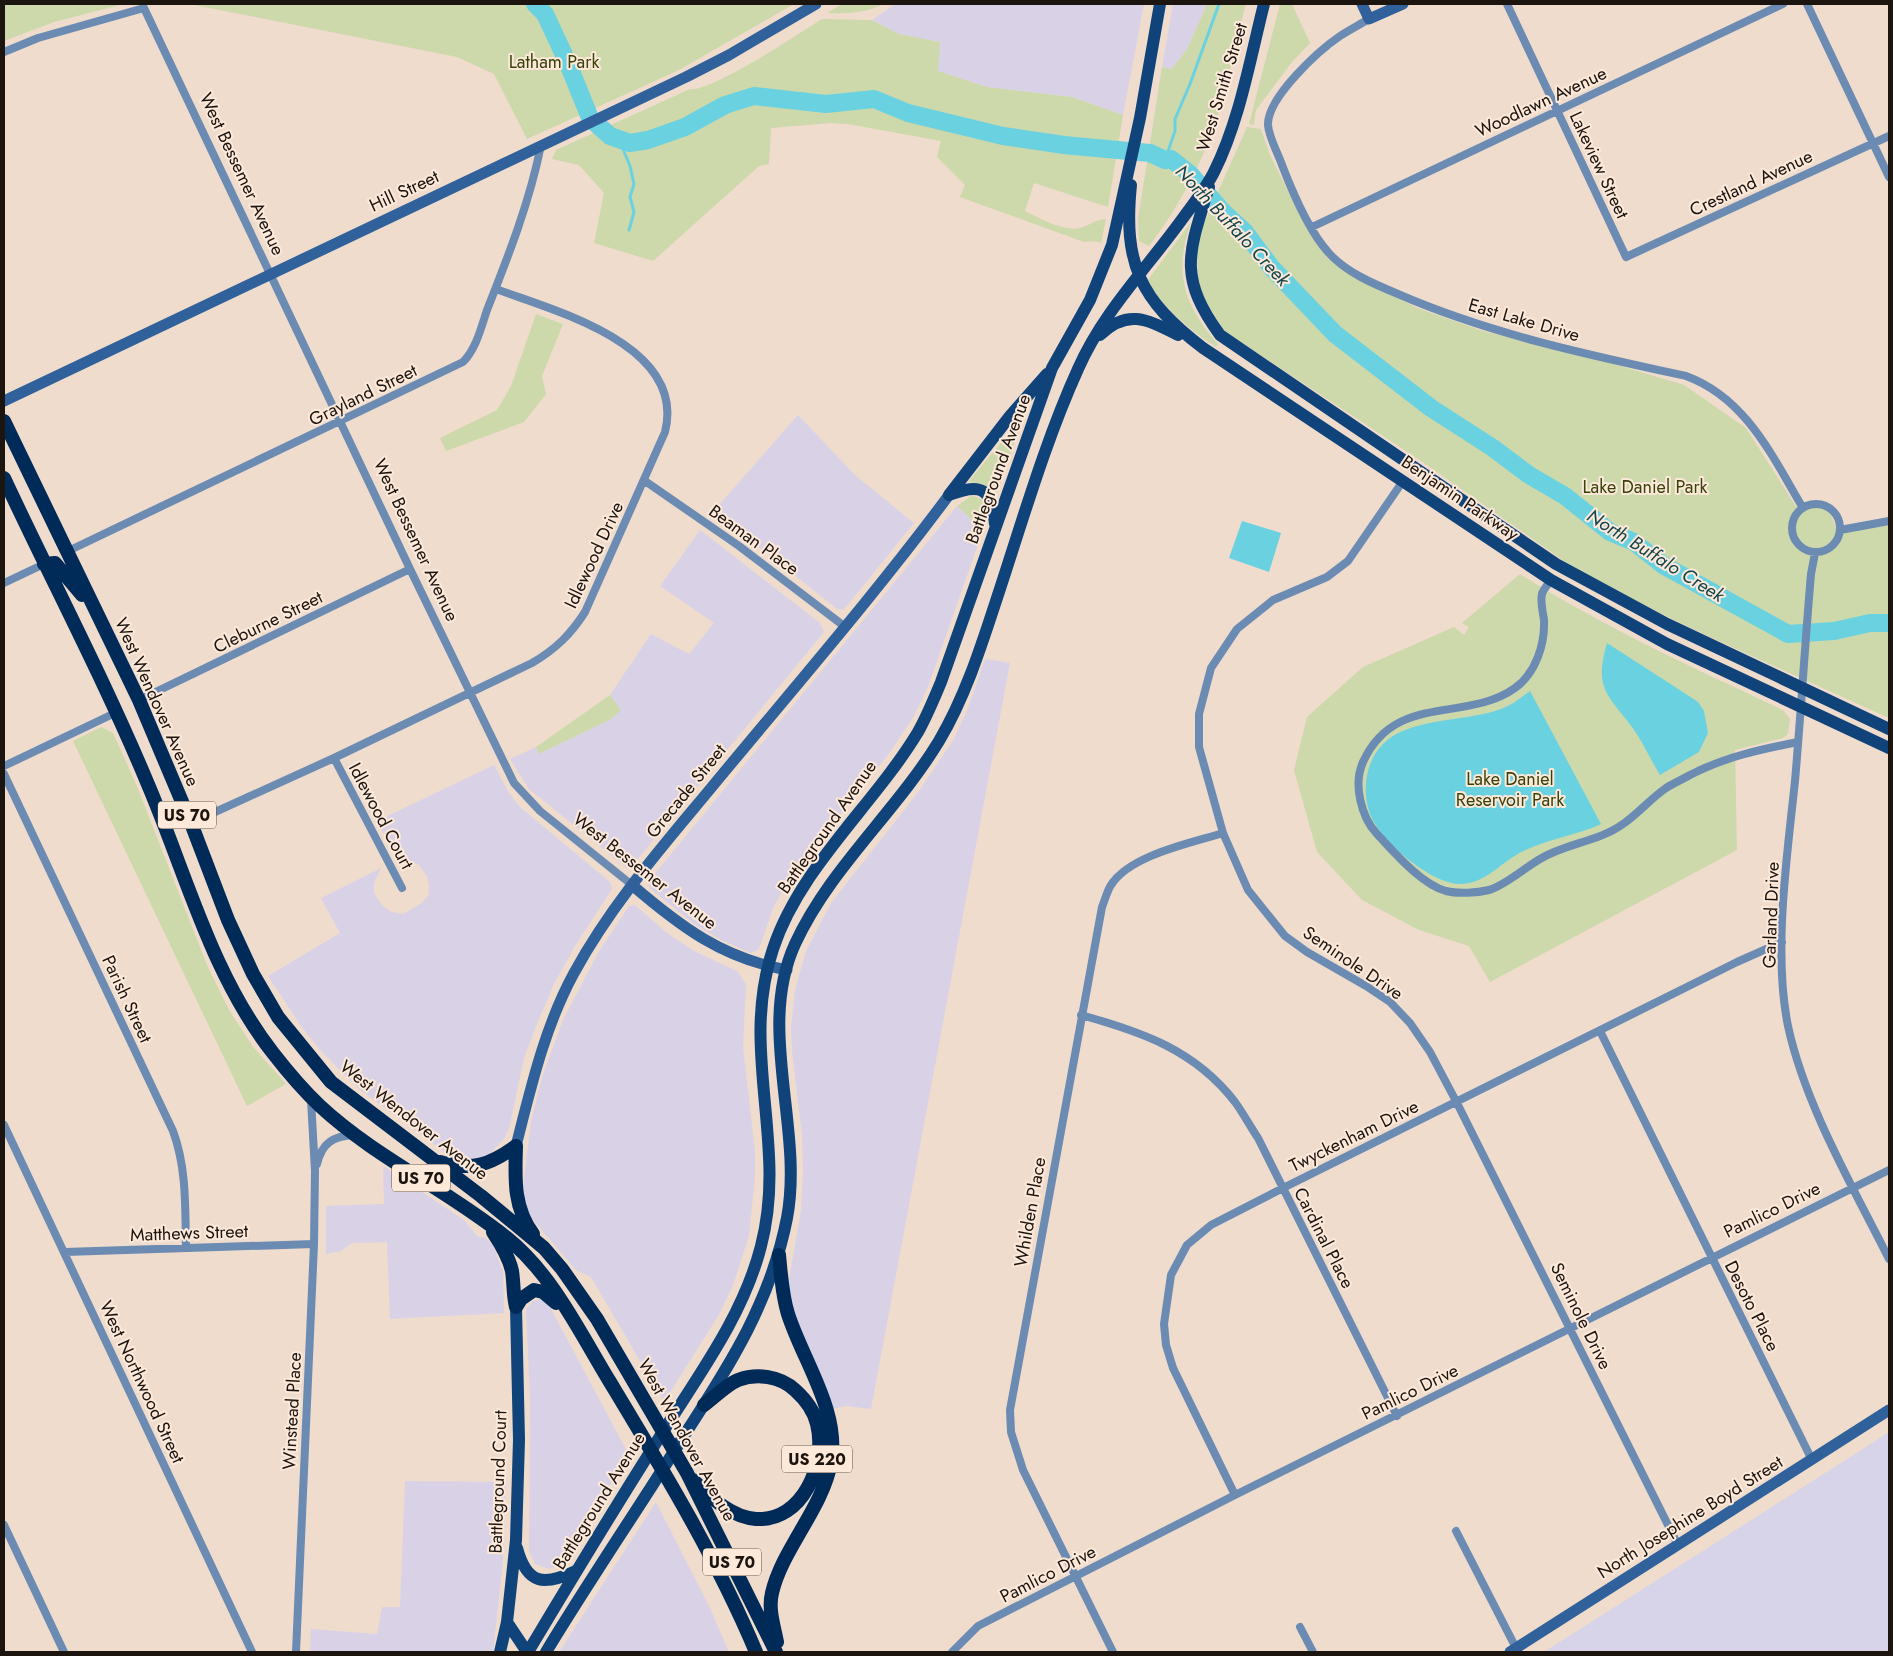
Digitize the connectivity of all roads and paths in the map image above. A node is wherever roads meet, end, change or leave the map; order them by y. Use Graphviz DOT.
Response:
graph roads {
  1 [pos="816,4"];
  2 [pos="1160,4"];
  3 [pos="1264,4"];
  4 [pos="1362,4"];
  5 [pos="1403,4"];
  6 [pos="1507,4"];
  7 [pos="1783,4"];
  8 [pos="1806,4"];
  9 [pos="1378,9"];
  10 [pos="1369,19"];
  11 [pos="4,52"];
  12 [pos="1557,111"];
  13 [pos="1889,136"];
  14 [pos="1873,144"];
  15 [pos="541,145"];
  16 [pos="1129,172"];
  17 [pos="1889,178"];
  18 [pos="1199,204"];
  19 [pos="1312,227"];
  20 [pos="1626,258"];
  21 [pos="270,274"];
  22 [pos="1138,275"];
  23 [pos="496,289"];
  24 [pos="1089,346"];
  25 [pos="1203,348"];
  26 [pos="1052,368"];
  27 [pos="4,401"];
  28 [pos="4,421"];
  29 [pos="341,422"];
  30 [pos="4,478"];
  31 [pos="645,481"];
  32 [pos="1402,481"];
  33 [pos="949,495"];
  34 [pos="1803,508"];
  35 [pos="1889,521"];
  36 [pos="996,528"];
  37 [pos="1840,530"];
  38 [pos="66,552"];
  39 [pos="1815,553"];
  40 [pos="44,564"];
  41 [pos="410,569"];
  42 [pos="1551,580"];
  43 [pos="4,583"];
  44 [pos="94,609"];
  45 [pos="844,626"];
  46 [pos="1802,688"];
  47 [pos="470,692"];
  48 [pos="139,700"];
  49 [pos="1802,706"];
  50 [pos="115,713"];
  51 [pos="1889,729"];
  52 [pos="1798,742"];
  53 [pos="1889,748"];
  54 [pos="334,758"];
  55 [pos="4,766"];
  56 [pos="4,774"];
  57 [pos="190,823"];
  58 [pos="1223,833"];
  59 [pos="632,885"];
  60 [pos="402,888"];
  61 [pos="1782,942"];
  62 [pos="768,966"];
  63 [pos="787,970"];
  64 [pos="1081,1015"];
  65 [pos="1600,1031"];
  66 [pos="310,1096"];
  67 [pos="1458,1103"];
  68 [pos="4,1125"];
  69 [pos="356,1135"];
  70 [pos="516,1146"];
  71 [pos="434,1160"];
  72 [pos="1889,1170"];
  73 [pos="315,1171"];
  74 [pos="1853,1187"];
  75 [pos="1283,1188"];
  76 [pos="486,1223"];
  77 [pos="314,1244"];
  78 [pos="186,1248"];
  79 [pos="544,1248"];
  80 [pos="64,1252"];
  81 [pos="779,1254"];
  82 [pos="1710,1258"];
  83 [pos="1889,1259"];
  84 [pos="516,1307"];
  85 [pos="570,1315"];
  86 [pos="1570,1328"];
  87 [pos="704,1405"];
  88 [pos="1889,1410"];
  89 [pos="1397,1416"];
  90 [pos="1812,1460"];
  91 [pos="687,1473"];
  92 [pos="1235,1495"];
  93 [pos="4,1525"];
  94 [pos="1456,1531"];
  95 [pos="516,1540"];
  96 [pos="1678,1545"];
  97 [pos="576,1570"];
  98 [pos="1076,1577"];
  99 [pos="507,1622"];
  100 [pos="1300,1627"];
  101 [pos="1513,1650"];
  102 [pos="64,1652"];
  103 [pos="252,1652"];
  104 [pos="296,1652"];
  105 [pos="500,1652"];
  106 [pos="528,1652"];
  107 [pos="546,1652"];
  108 [pos="756,1652"];
  109 [pos="776,1652"];
  110 [pos="780,1652"];
  111 [pos="952,1652"];
  112 [pos="1113,1652"];
  113 [pos="1313,1652"];
  1 -- 15 [label="street, Hill Street"];
  2 -- 16 [label="main road, Battleground Avenue"];
  3 -- 18 [label="main road, West Smith Street"];
  4 -- 10 [label="street"];
  5 -- 9 [label="street"];
  6 -- 12 [label="street, Lakeview Street"];
  7 -- 12 [label="street, Woodlawn Avenue"];
  8 -- 14 [label="street"];
  9 -- 10 [label="street"];
  10 -- 19 [label="street, East Lake Drive"];
  11 -- 21 [label="street, West Bessemer Avenue"];
  12 -- 19 [label="street, Woodlawn Avenue"];
  12 -- 20 [label="street, Lakeview Street"];
  13 -- 14 [label="street, Crestland Avenue"];
  14 -- 17 [label="street"];
  14 -- 20 [label="street, Crestland Avenue"];
  15 -- 21 [label="street, Hill Street"];
  15 -- 23 [label="street, Grayland Street"];
  16 -- 22 [label="main road, Benjamin Parkway"];
  16 -- 26 [label="main road, Battleground Avenue"];
  18 -- 22 [label="main road, West Smith Street"];
  18 -- 46 [label="main road, Benjamin Parkway"];
  19 -- 34 [label="street, East Lake Drive"];
  21 -- 27 [label="street, Hill Street"];
  21 -- 29 [label="street, West Bessemer Avenue"];
  22 -- 24 [label="main road, Battleground Avenue"];
  22 -- 25 [label="main road, Benjamin Parkway"];
  23 -- 29 [label="street, Grayland Street"];
  23 -- 31 [label="street, Idlewood Drive"];
  24 -- 25 [label="main road"];
  24 -- 63 [label="main road, Battleground Avenue"];
  25 -- 32 [label="main road, Benjamin Parkway"];
  26 -- 33 [label="main road"];
  26 -- 36 [label="main road, Battleground Avenue"];
  28 -- 38 [label="highway, West Wendover Avenue / US 70"];
  29 -- 38 [label="street, Grayland Street"];
  29 -- 41 [label="street, West Bessemer Avenue"];
  30 -- 40 [label="highway, West Wendover Avenue / US 70"];
  31 -- 45 [label="street, Beaman Place"];
  31 -- 47 [label="street, Idlewood Drive"];
  32 -- 42 [label="main road, Benjamin Parkway"];
  32 -- 58 [label="street, Seminole Drive"];
  33 -- 36 [label="main road"];
  33 -- 45 [label="street, Grecade Street"];
  34 -- 37 [label="street"];
  34 -- 39 [label="street"];
  35 -- 37 [label="street"];
  36 -- 62 [label="main road, Battleground Avenue"];
  37 -- 39 [label="street"];
  38 -- 44 [label="highway, West Wendover Avenue / US 70"];
  39 -- 46 [label="street, Garland Drive"];
  40 -- 43 [label="street"];
  40 -- 44 [label="highway"];
  40 -- 50 [label="highway, West Wendover Avenue / US 70"];
  41 -- 47 [label="street, West Bessemer Avenue"];
  41 -- 48 [label="street, Cleburne Street"];
  42 -- 49 [label="main road, Benjamin Parkway"];
  42 -- 52 [label="street"];
  44 -- 48 [label="highway, West Wendover Avenue / US 70"];
  45 -- 59 [label="street, Grecade Street"];
  46 -- 49 [label="street, Garland Drive"];
  46 -- 51 [label="main road, Benjamin Parkway"];
  47 -- 54 [label="street, Idlewood Drive"];
  47 -- 59 [label="street, West Bessemer Avenue"];
  48 -- 57 [label="highway, West Wendover Avenue / US 70"];
  49 -- 52 [label="street, Garland Drive"];
  49 -- 53 [label="main road, Benjamin Parkway"];
  50 -- 55 [label="street"];
  50 -- 66 [label="highway, West Wendover Avenue / US 70"];
  52 -- 61 [label="street, Garland Drive"];
  54 -- 57 [label="street, Idlewood Drive"];
  54 -- 60 [label="street, Idlewood Court"];
  56 -- 78 [label="street, Parish Street"];
  57 -- 71 [label="highway, West Wendover Avenue / US 70"];
  58 -- 64 [label="street, Whilden Place"];
  58 -- 67 [label="street, Seminole Drive"];
  59 -- 62 [label="street, West Bessemer Avenue"];
  59 -- 70 [label="street, Grecade Street"];
  61 -- 65 [label="street, Twyckenham Drive"];
  61 -- 74 [label="street, Garland Drive"];
  62 -- 63 [label="street, West Bessemer Avenue"];
  62 -- 97 [label="main road, Battleground Avenue"];
  63 -- 81 [label="main road, Battleground Avenue"];
  64 -- 75 [label="street, Cardinal Place"];
  64 -- 98 [label="street, Whilden Place"];
  65 -- 67 [label="street, Twyckenham Drive"];
  65 -- 82 [label="street, Desoto Place"];
  66 -- 69 [label="highway, West Wendover Avenue / US 70"];
  66 -- 73 [label="street, Winstead Place"];
  67 -- 75 [label="street, Twyckenham Drive"];
  67 -- 86 [label="street, Seminole Drive"];
  68 -- 80 [label="street, West Northwood Street"];
  69 -- 73 [label="street, Winstead Place"];
  69 -- 76 [label="highway, West Wendover Avenue / US 70"];
  70 -- 71 [label="highway"];
  70 -- 79 [label="highway"];
  71 -- 79 [label="highway, West Wendover Avenue / US 70"];
  72 -- 74 [label="street, Pamlico Drive"];
  73 -- 77 [label="street, Winstead Place"];
  74 -- 82 [label="street, Pamlico Drive"];
  74 -- 83 [label="street, Garland Drive"];
  75 -- 89 [label="street, Cardinal Place"];
  75 -- 92 [label="street, Twyckenham Drive"];
  76 -- 84 [label="highway"];
  76 -- 85 [label="highway, West Wendover Avenue / US 70"];
  77 -- 78 [label="street, Matthews Street"];
  77 -- 104 [label="street, Winstead Place"];
  78 -- 80 [label="street, Matthews Street"];
  79 -- 91 [label="highway, West Wendover Avenue / US 70"];
  80 -- 103 [label="street, West Northwood Street"];
  81 -- 87 [label="main road, Battleground Avenue"];
  81 -- 110 [label="highway"];
  82 -- 86 [label="street, Pamlico Drive"];
  82 -- 90 [label="street, Desoto Place"];
  84 -- 85 [label="highway"];
  84 -- 95 [label="main road, Battleground Court"];
  85 -- 108 [label="highway, West Wendover Avenue / US 70"];
  86 -- 89 [label="street, Pamlico Drive"];
  86 -- 96 [label="street, Seminole Drive"];
  87 -- 91 [label="highway, US 220"];
  87 -- 107 [label="main road, Battleground Avenue / US 220"];
  88 -- 90 [label="street, North Josephine Boyd Street"];
  89 -- 92 [label="street, Pamlico Drive"];
  90 -- 96 [label="street, North Josephine Boyd Street"];
  91 -- 109 [label="highway, West Wendover Avenue / US 70"];
  92 -- 98 [label="street, Pamlico Drive"];
  93 -- 102 [label="street"];
  94 -- 101 [label="street"];
  95 -- 97 [label="main road"];
  95 -- 99 [label="main road, Battleground Court"];
  96 -- 101 [label="street, North Josephine Boyd Street"];
  97 -- 106 [label="main road, Battleground Avenue"];
  98 -- 111 [label="street, Pamlico Drive"];
  98 -- 112 [label="street, Whilden Place"];
  99 -- 105 [label="main road, Battleground Court"];
  99 -- 106 [label="main road"];
  100 -- 113 [label="street"];
}
